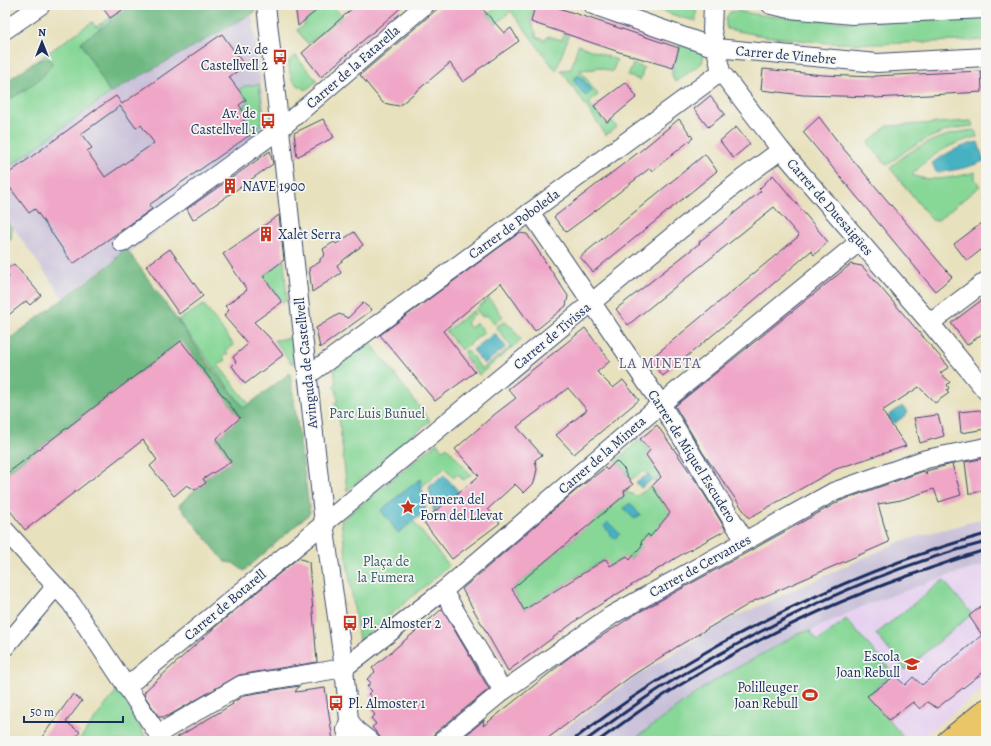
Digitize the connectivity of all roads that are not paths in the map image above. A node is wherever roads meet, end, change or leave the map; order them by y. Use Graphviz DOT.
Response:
graph roads {
  1 [pos="41,5"];
  2 [pos="266,5"];
  3 [pos="425,5"];
  4 [pos="593,5"];
  5 [pos="713,5"];
  6 [pos="771,5"];
  7 [pos="986,9"];
  8 [pos="5,30"];
  9 [pos="716,48"];
  10 [pos="986,57"];
  11 [pos="721,72"];
  12 [pos="280,129"];
  13 [pos="781,150"];
  14 [pos="530,212"];
  15 [pos="859,242"];
  16 [pos="122,244"];
  17 [pos="986,281"];
  18 [pos="591,303"];
  19 [pos="930,323"];
  20 [pos="307,376"];
  21 [pos="986,392"];
  22 [pos="661,404"];
  23 [pos="986,448"];
  24 [pos="324,523"];
  25 [pos="5,530"];
  26 [pos="745,540"];
  27 [pos="56,586"];
  28 [pos="443,590"];
  29 [pos="5,647"];
  30 [pos="344,668"];
  31 [pos="126,687"];
  32 [pos="503,691"];
  33 [pos="986,710"];
  34 [pos="349,720"];
  35 [pos="986,731"];
  36 [pos="159,738"];
  37 [pos="350,741"];
  38 [pos="370,741"];
  39 [pos="442,741"];
  40 [pos="948,741"];
  41 [pos="973,741"];
  1 -- 8 [label="street"];
  2 -- 12 [label="street, Avinguda de Castellvell"];
  3 -- 12 [label="street, Carrer de la Fatarella"];
  4 -- 9 [label="street, Carrer de Vinebre"];
  5 -- 9 [label="street, Carrer de Duesaigües"];
  6 -- 7 [label="street"];
  9 -- 10 [label="street, Carrer de Vinebre"];
  9 -- 11 [label="street, Carrer de Duesaigües"];
  11 -- 13 [label="street, Carrer de Duesaigües"];
  11 -- 14 [label="street, Carrer de Poboleda"];
  12 -- 16 [label="street, Carrer de la Fatarella"];
  12 -- 20 [label="street, Avinguda de Castellvell"];
  13 -- 15 [label="street, Carrer de Duesaigües"];
  13 -- 18 [label="street, Carrer de Tivissa"];
  14 -- 18 [label="street, Carrer de Miquel Escudero"];
  14 -- 20 [label="street, Carrer de Poboleda"];
  15 -- 19 [label="street, Carrer de Duesaigües"];
  15 -- 22 [label="street, Carrer de la Mineta"];
  17 -- 19 [label="street"];
  18 -- 22 [label="street, Carrer de Miquel Escudero"];
  18 -- 24 [label="street, Carrer de Tivissa"];
  19 -- 21 [label="street, Carrer de Duesaigües"];
  20 -- 24 [label="street, Avinguda de Castellvell"];
  22 -- 26 [label="street, Carrer de Miquel Escudero"];
  22 -- 28 [label="street, Carrer de la Mineta"];
  23 -- 26 [label="street, Carrer de Cervantes"];
  24 -- 30 [label="street, Avinguda de Castellvell"];
  24 -- 31 [label="street, Carrer de Botarell"];
  25 -- 27 [label="street"];
  26 -- 32 [label="street, Carrer de Cervantes"];
  27 -- 29 [label="street"];
  27 -- 31 [label="street"];
  28 -- 30 [label="street, Carrer de la Mineta"];
  28 -- 32 [label="street"];
  30 -- 34 [label="street, Avinguda de Castellvell"];
  30 -- 36 [label="street"];
  31 -- 36 [label="street"];
  32 -- 39 [label="street, Carrer de Cervantes"];
  33 -- 40 [label="main road"];
  34 -- 37 [label="street, Avinguda de Castellvell"];
  34 -- 38 [label="street"];
  35 -- 41 [label="main road"];
}
